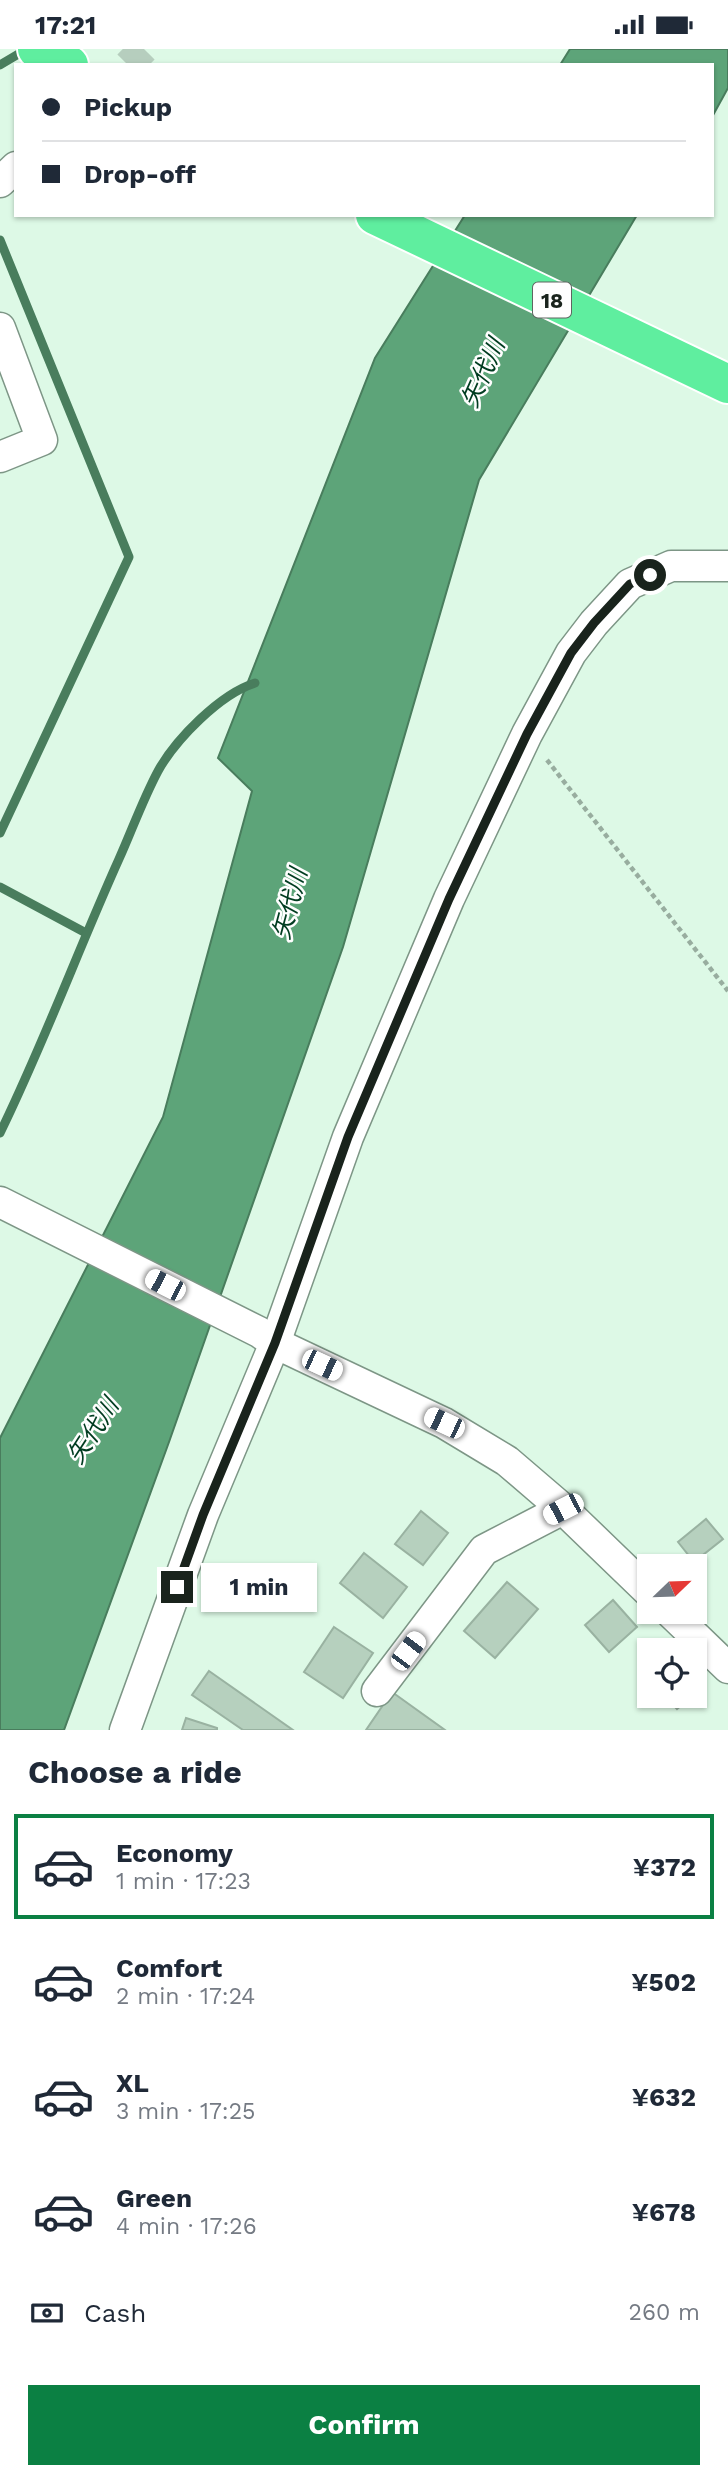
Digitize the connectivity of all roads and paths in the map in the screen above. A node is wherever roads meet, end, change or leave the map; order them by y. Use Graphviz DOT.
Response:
graph roads {
  1 [pos="37,49"];
  2 [pos="65,63"];
  3 [pos="14,169"];
  4 [pos="0,181"];
  5 [pos="379,217"];
  6 [pos="0,328"];
  7 [pos="728,384"];
  8 [pos="0,457"];
  9 [pos="728,566"];
  10 [pos="527,734"];
  11 [pos="728,992"];
  12 [pos="0,1202"];
  13 [pos="267,1337"];
  14 [pos="563,1509"];
  15 [pos="637,1580"];
  16 [pos="682,1624"];
  17 [pos="728,1668"];
  18 [pos="377,1691"];
  19 [pos="125,1730"];
  1 -- 2 [label="highway"];
  3 -- 4 [label="street"];
  5 -- 7 [label="highway, 18"];
  6 -- 8 [label="street"];
  9 -- 10 [label="street"];
  10 -- 11 [label="path"];
  10 -- 13 [label="street"];
  12 -- 13 [label="street"];
  13 -- 14 [label="street"];
  13 -- 19 [label="street"];
  14 -- 15 [label="street"];
  14 -- 18 [label="street"];
  16 -- 17 [label="street"];
}
